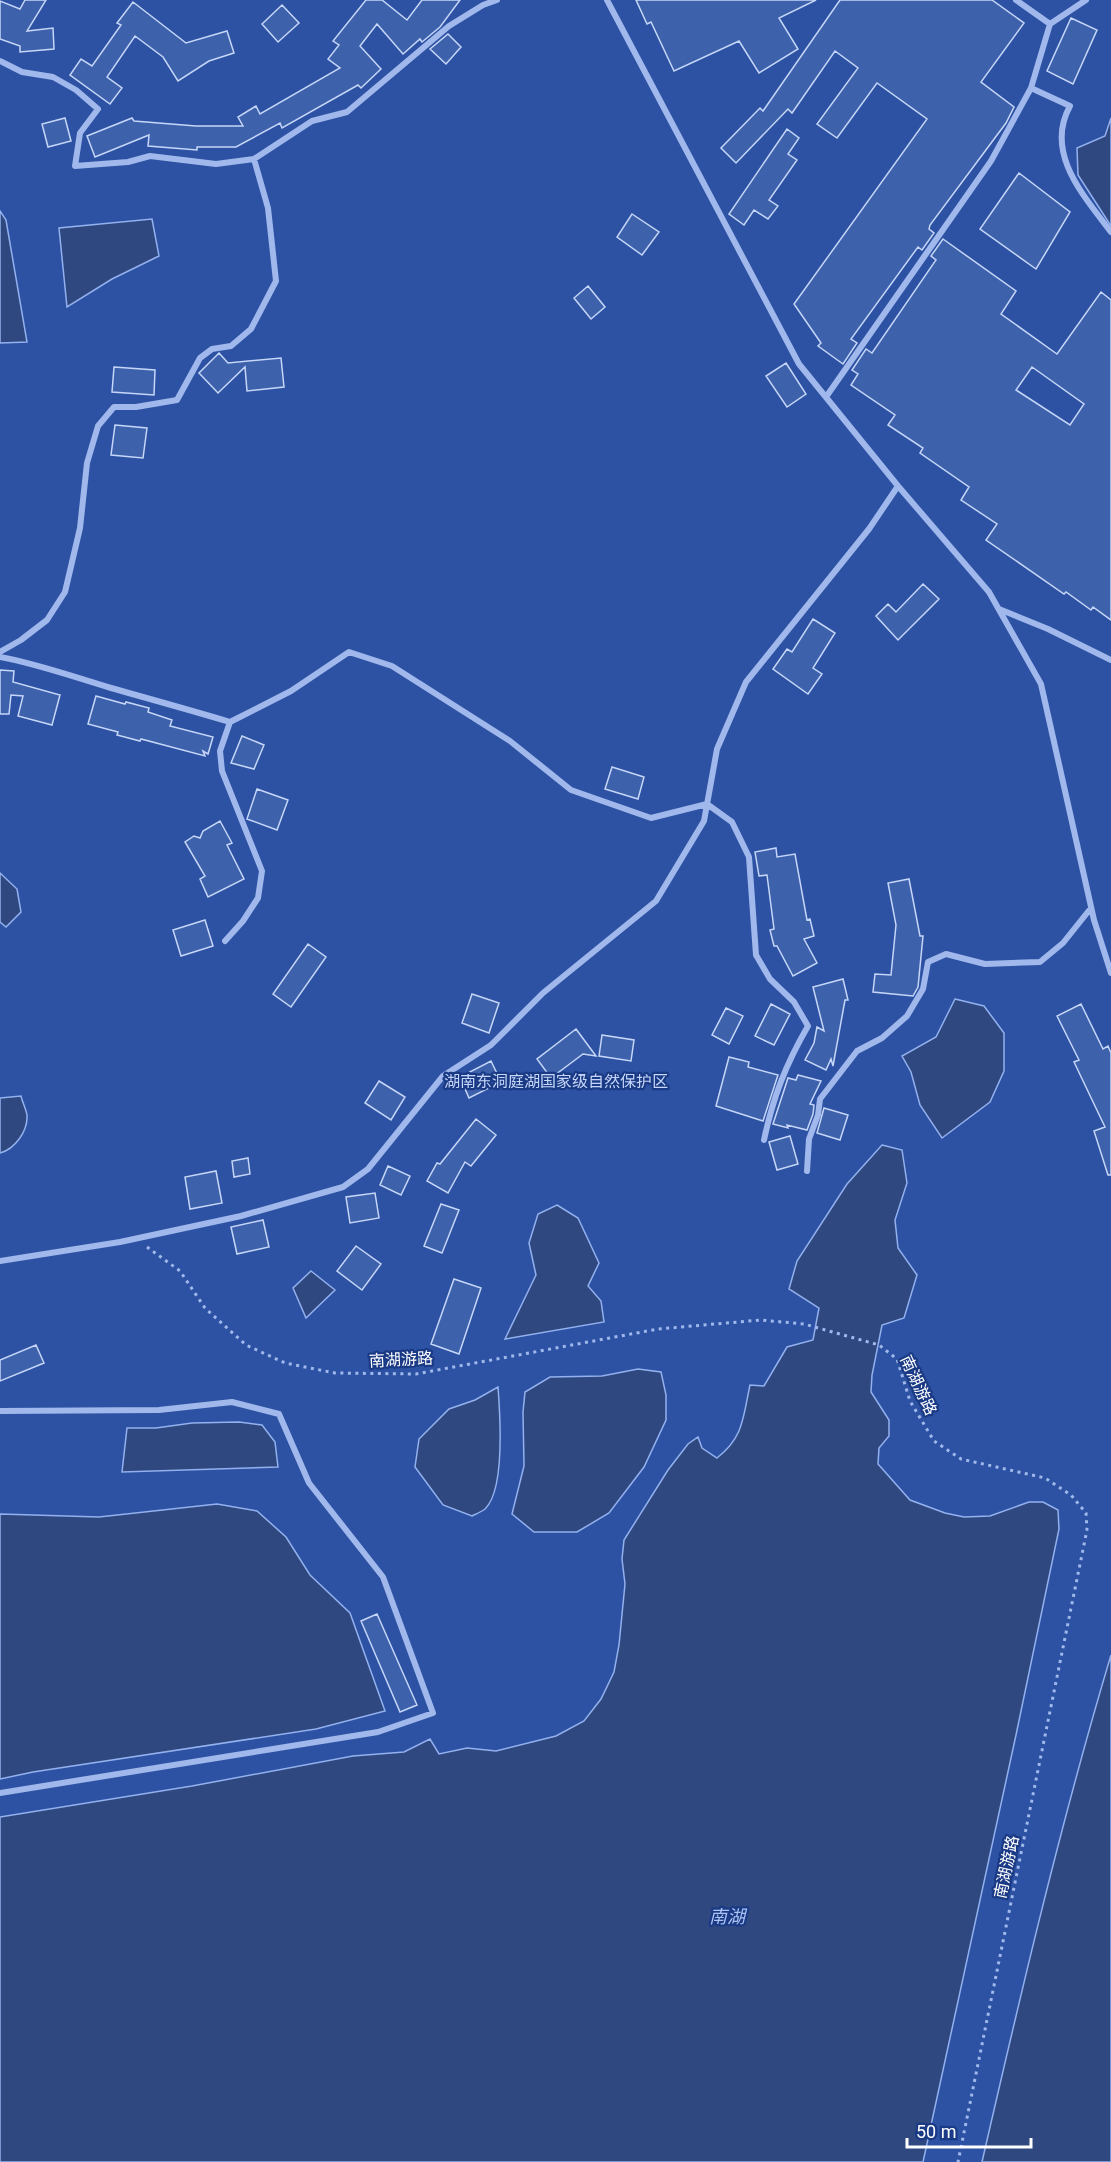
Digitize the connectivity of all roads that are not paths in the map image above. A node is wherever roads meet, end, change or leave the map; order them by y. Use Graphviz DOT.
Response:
graph roads {
  1 [pos="497,0"];
  2 [pos="607,0"];
  3 [pos="1016,0"];
  4 [pos="1086,0"];
  5 [pos="1050,24"];
  6 [pos="0,61"];
  7 [pos="1031,88"];
  8 [pos="254,159"];
  9 [pos="1111,232"];
  10 [pos="826,397"];
  11 [pos="898,486"];
  12 [pos="999,608"];
  13 [pos="0,652"];
  14 [pos="0,657"];
  15 [pos="1111,660"];
  16 [pos="230,722"];
  17 [pos="707,804"];
  18 [pos="1091,908"];
  19 [pos="225,940"];
  20 [pos="1111,972"];
  21 [pos="764,1140"];
  22 [pos="807,1171"];
  23 [pos="0,1262"];
  24 [pos="0,1411"];
  25 [pos="0,1793"];
  1 -- 8 [label="street"];
  2 -- 10 [label="street"];
  3 -- 5 [label="street"];
  4 -- 5 [label="street"];
  5 -- 7 [label="street"];
  6 -- 8 [label="street"];
  7 -- 9 [label="street"];
  7 -- 10 [label="street"];
  8 -- 13 [label="street"];
  10 -- 11 [label="street"];
  11 -- 12 [label="street"];
  11 -- 17 [label="street"];
  12 -- 15 [label="street"];
  12 -- 18 [label="street"];
  14 -- 16 [label="street"];
  16 -- 17 [label="street"];
  16 -- 19 [label="street"];
  17 -- 21 [label="street"];
  17 -- 23 [label="street"];
  18 -- 20 [label="street"];
  18 -- 22 [label="street"];
  24 -- 25 [label="street"];
}
